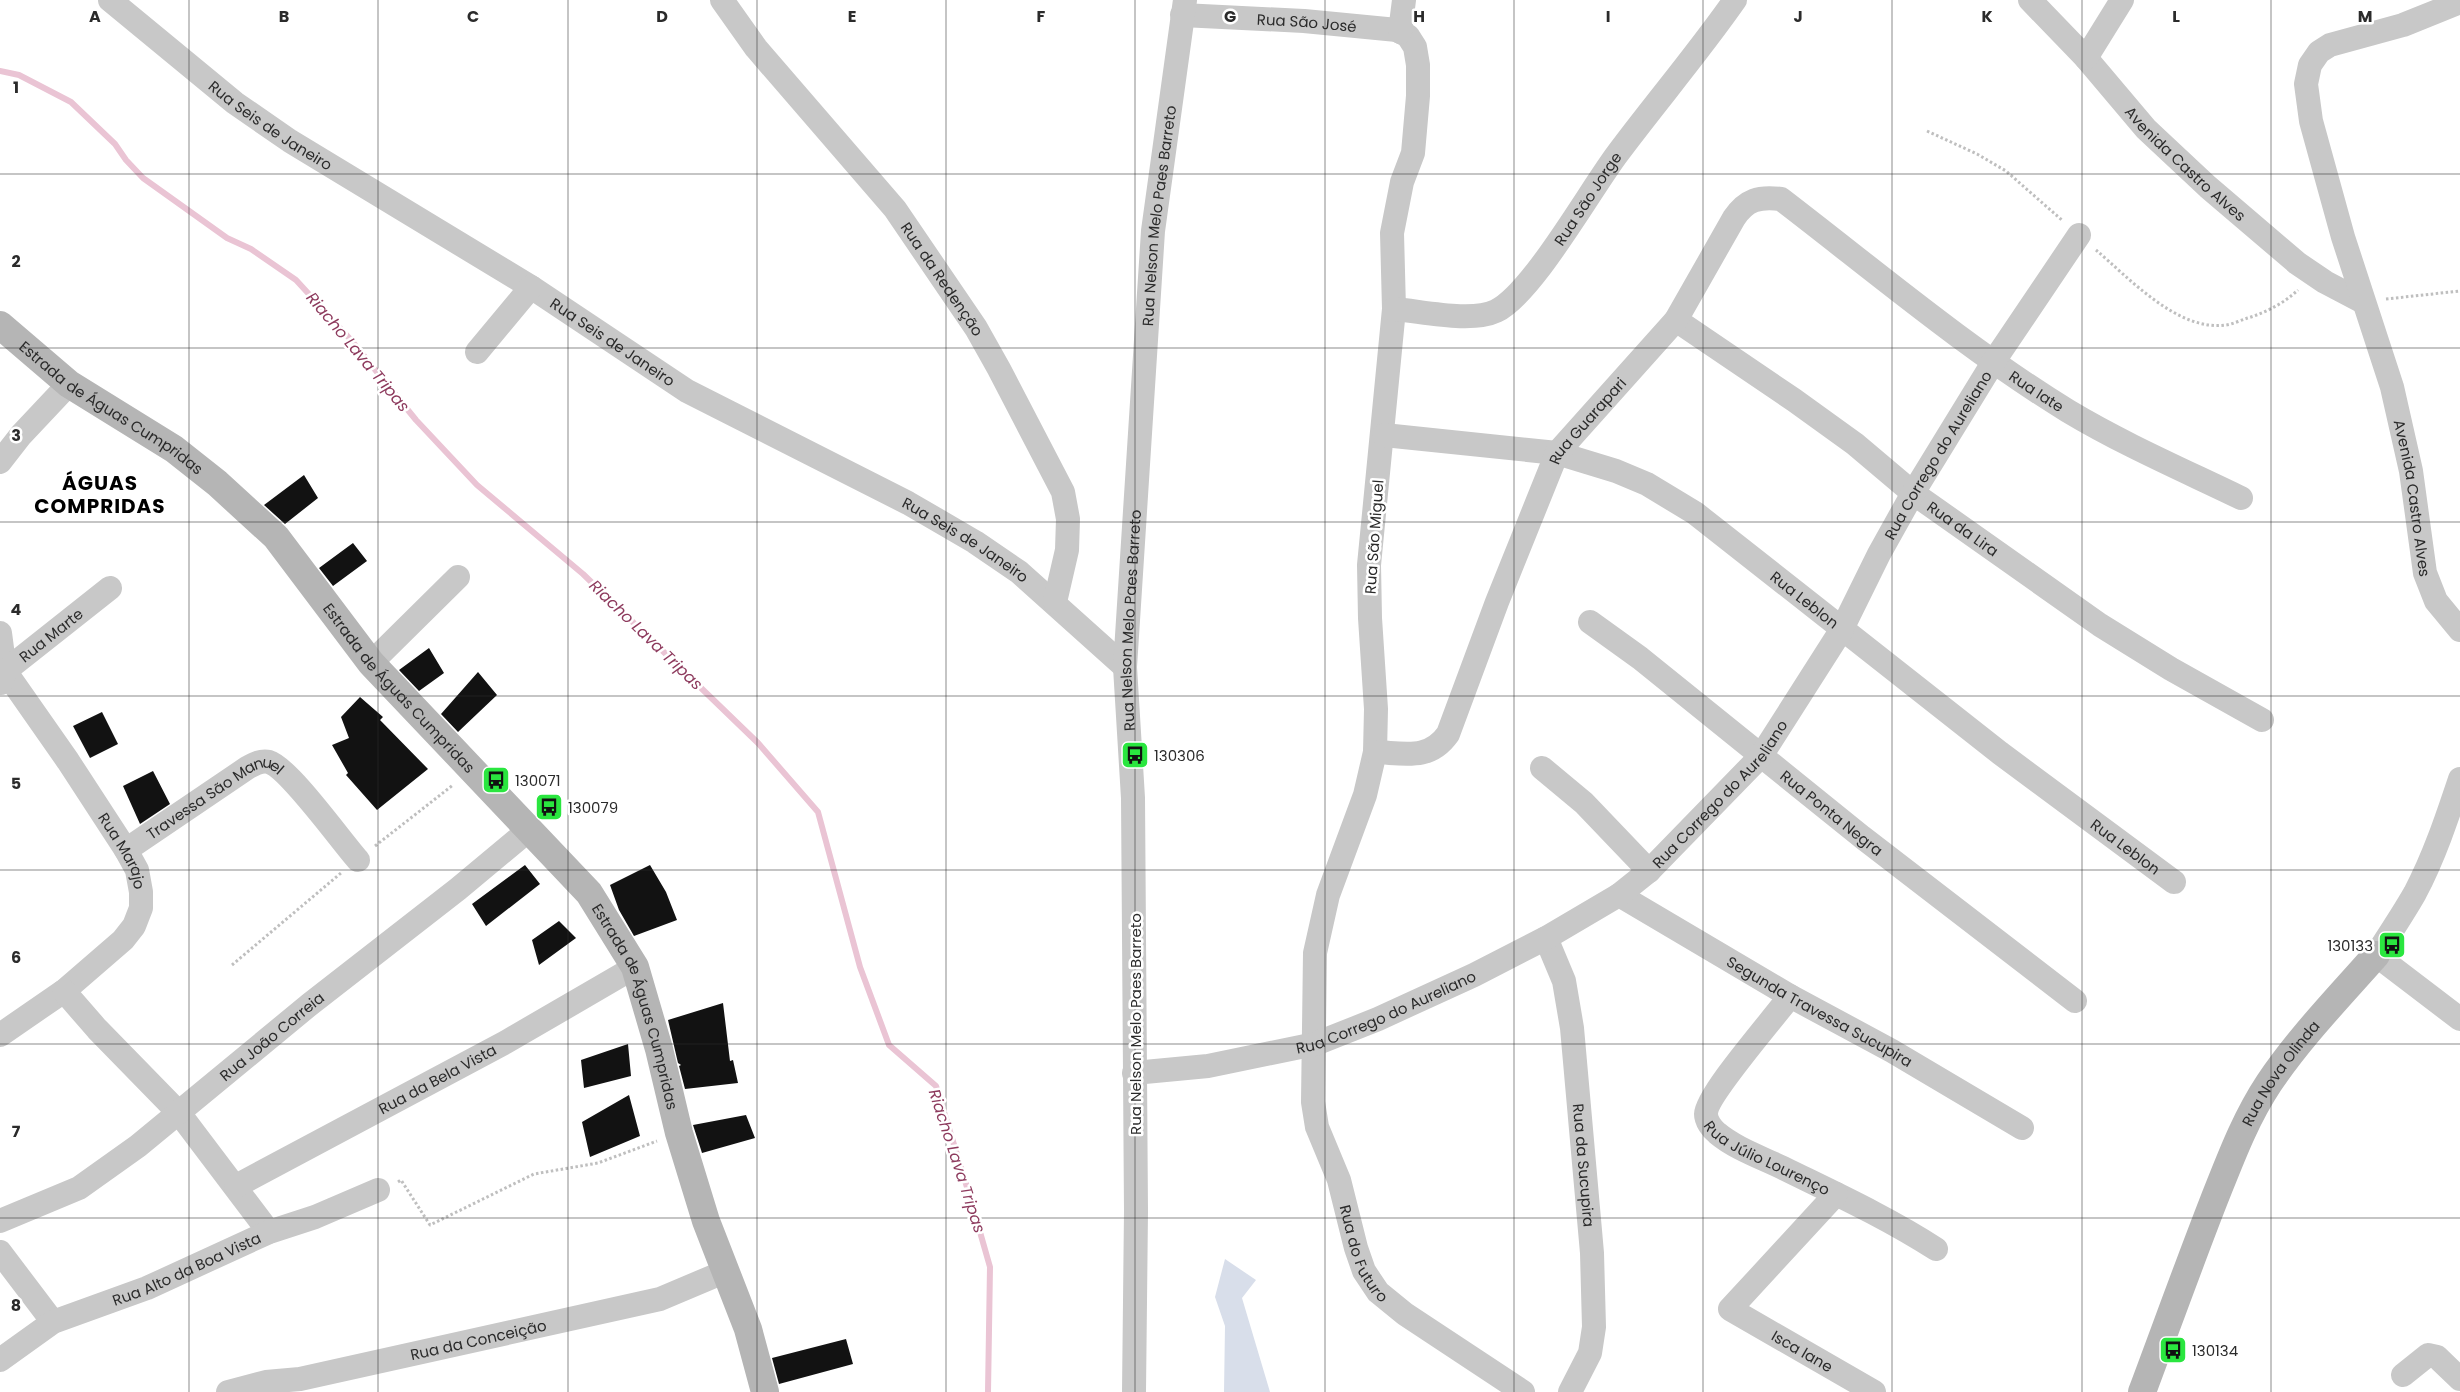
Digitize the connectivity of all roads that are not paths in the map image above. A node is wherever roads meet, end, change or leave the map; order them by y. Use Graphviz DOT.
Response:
graph roads {
  1 [pos="110,0"];
  2 [pos="722,0"];
  3 [pos="1404,0"];
  4 [pos="1735,0"];
  5 [pos="2030,0"];
  6 [pos="2122,0"];
  7 [pos="2460,2"];
  8 [pos="1184,8"];
  9 [pos="1400,32"];
  10 [pos="2086,58"];
  11 [pos="1781,199"];
  12 [pos="2079,235"];
  13 [pos="531,287"];
  14 [pos="2363,302"];
  15 [pos="1394,309"];
  16 [pos="1676,320"];
  17 [pos="0,325"];
  18 [pos="477,352"];
  19 [pos="1994,361"];
  20 [pos="69,384"];
  21 [pos="1384,435"];
  22 [pos="1558,453"];
  23 [pos="0,462"];
  24 [pos="1913,493"];
  25 [pos="2241,498"];
  26 [pos="458,577"];
  27 [pos="110,588"];
  28 [pos="1055,602"];
  29 [pos="1590,622"];
  30 [pos="1842,629"];
  31 [pos="2460,630"];
  32 [pos="0,633"];
  33 [pos="371,663"];
  34 [pos="1125,666"];
  35 [pos="3,678"];
  36 [pos="2262,720"];
  37 [pos="1375,752"];
  38 [pos="1761,756"];
  39 [pos="1542,768"];
  40 [pos="2460,779"];
  41 [pos="530,829"];
  42 [pos="126,850"];
  43 [pos="358,860"];
  44 [pos="1649,871"];
  45 [pos="2174,882"];
  46 [pos="1619,895"];
  47 [pos="1546,938"];
  48 [pos="2376,955"];
  49 [pos="635,967"];
  50 [pos="64,991"];
  51 [pos="1790,996"];
  52 [pos="2075,1001"];
  53 [pos="2460,1019"];
  54 [pos="0,1035"];
  55 [pos="1315,1044"];
  56 [pos="1134,1073"];
  57 [pos="179,1113"];
  58 [pos="2022,1128"];
  59 [pos="236,1186"];
  60 [pos="378,1190"];
  61 [pos="1836,1194"];
  62 [pos="0,1221"];
  63 [pos="269,1232"];
  64 [pos="1936,1249"];
  65 [pos="0,1252"];
  66 [pos="724,1272"];
  67 [pos="53,1322"];
  68 [pos="0,1360"];
  69 [pos="2403,1375"];
  70 [pos="2460,1379"];
  71 [pos="306,1386"];
  72 [pos="228,1392"];
  73 [pos="765,1392"];
  74 [pos="1134,1392"];
  75 [pos="1523,1392"];
  76 [pos="1570,1392"];
  77 [pos="1874,1392"];
  78 [pos="2142,1392"];
  1 -- 13 [label="street, Rua Seis de Janeiro"];
  2 -- 28 [label="street, Rua da Redenção"];
  3 -- 9 [label="street"];
  4 -- 15 [label="street, Rua São Jorge"];
  5 -- 10 [label="street, Avenida Castro Alves"];
  6 -- 10 [label="street"];
  7 -- 14 [label="street, Avenida Castro Alves"];
  8 -- 9 [label="street, Rua São José"];
  8 -- 34 [label="street, Rua Nelson Melo Paes Barreto"];
  9 -- 15 [label="street, Rua São Miguel"];
  10 -- 14 [label="street, Avenida Castro Alves"];
  11 -- 16 [label="street, Rua Guarapari"];
  11 -- 19 [label="street, Rua Iate"];
  12 -- 19 [label="street, Rua Corrego do Aureliano"];
  13 -- 18 [label="street"];
  13 -- 28 [label="street, Rua Seis de Janeiro"];
  14 -- 31 [label="street, Avenida Castro Alves"];
  15 -- 21 [label="street, Rua São Miguel"];
  16 -- 22 [label="street, Rua Guarapari"];
  16 -- 24 [label="street, Rua da Lira"];
  17 -- 20 [label="main road, Estrada de Águas Cumpridas"];
  19 -- 24 [label="street, Rua Corrego do Aureliano"];
  19 -- 25 [label="street, Rua Iate"];
  20 -- 23 [label="street"];
  20 -- 33 [label="main road, Estrada de Águas Cumpridas"];
  21 -- 22 [label="street, Rua Leblon"];
  21 -- 37 [label="street, Rua São Miguel"];
  22 -- 30 [label="street, Rua Leblon"];
  22 -- 37 [label="street, Rua Guarapari"];
  24 -- 30 [label="street, Rua Corrego do Aureliano"];
  24 -- 36 [label="street, Rua da Lira"];
  26 -- 33 [label="street"];
  27 -- 35 [label="street, Rua Marte"];
  28 -- 34 [label="street, Rua Seis de Janeiro"];
  29 -- 38 [label="street, Rua Ponta Negra"];
  30 -- 38 [label="street, Rua Corrego do Aureliano"];
  30 -- 45 [label="street, Rua Leblon"];
  32 -- 35 [label="street, Rua Marajo"];
  33 -- 41 [label="main road, Estrada de Águas Cumpridas"];
  34 -- 56 [label="street, Rua Nelson Melo Paes Barreto"];
  35 -- 42 [label="street, Rua Marajo"];
  37 -- 55 [label="street, Rua São Miguel"];
  38 -- 44 [label="street, Rua Corrego do Aureliano"];
  38 -- 52 [label="street, Rua Ponta Negra"];
  39 -- 44 [label="street"];
  40 -- 48 [label="street, Rua Nova Olinda"];
  41 -- 49 [label="main road, Estrada de Águas Cumpridas"];
  41 -- 57 [label="street, Rua João Correia"];
  42 -- 43 [label="street, Travessa São Manuel"];
  42 -- 50 [label="street, Rua Marajo"];
  44 -- 46 [label="street, Rua Corrego do Aureliano"];
  46 -- 47 [label="street, Rua Corrego do Aureliano"];
  46 -- 51 [label="street, Segunda Travessa Sucupira"];
  47 -- 55 [label="street, Rua Corrego do Aureliano"];
  47 -- 76 [label="street, Rua da Sucupira"];
  48 -- 53 [label="street"];
  48 -- 78 [label="main road, Rua Nova Olinda"];
  49 -- 59 [label="street, Rua da Bela Vista"];
  49 -- 66 [label="main road, Estrada de Águas Cumpridas"];
  50 -- 54 [label="street, Rua Marajo"];
  50 -- 57 [label="street"];
  51 -- 58 [label="street, Segunda Travessa Sucupira"];
  51 -- 61 [label="street, Rua Júlio Lourenço"];
  55 -- 56 [label="street, Rua Corrego do Aureliano"];
  55 -- 75 [label="street, Rua do Futuro"];
  56 -- 74 [label="street, Rua Nelson Melo Paes Barreto"];
  57 -- 59 [label="street"];
  57 -- 62 [label="street, Rua João Correia"];
  59 -- 63 [label="street"];
  60 -- 63 [label="street, Rua Alto da Boa Vista"];
  61 -- 64 [label="street, Rua Júlio Lourenço"];
  61 -- 77 [label="street, Isca lane"];
  63 -- 67 [label="street, Rua Alto da Boa Vista"];
  65 -- 67 [label="street"];
  66 -- 71 [label="street, Rua da Conceição"];
  66 -- 73 [label="main road, Estrada de Águas Cumpridas"];
  67 -- 68 [label="street, Rua Alto da Boa Vista"];
  69 -- 70 [label="street"];
  71 -- 72 [label="street, Rua da Conceição"];
}
